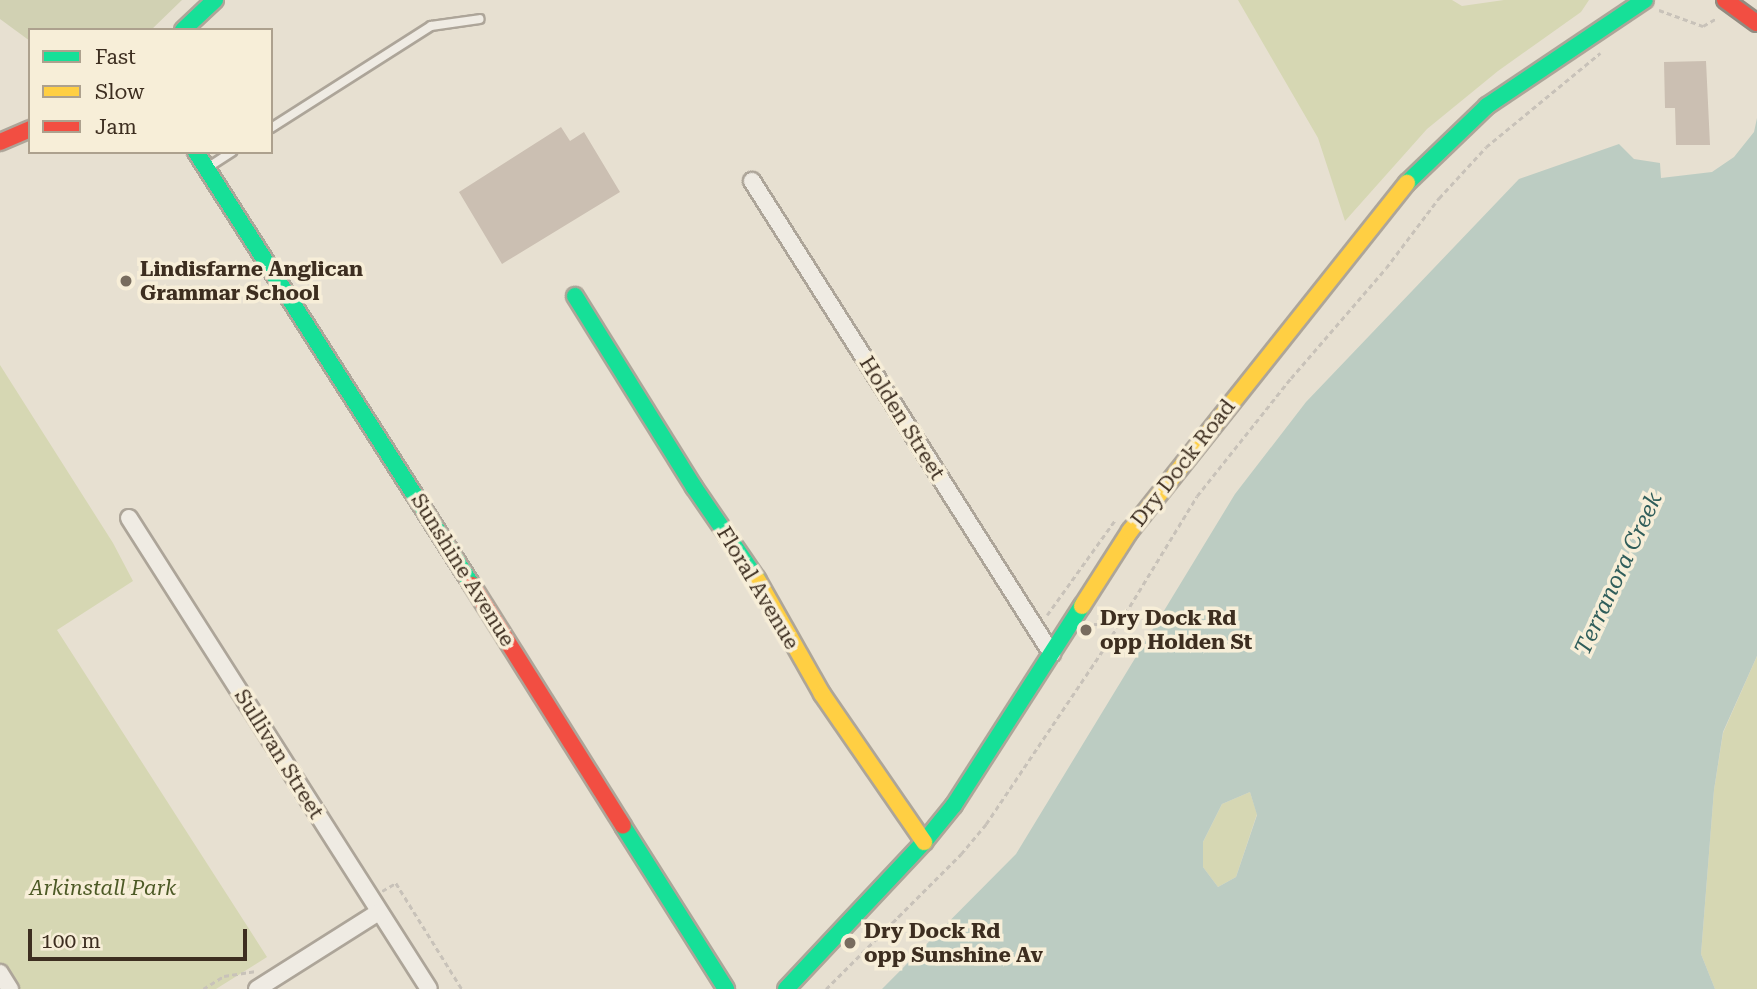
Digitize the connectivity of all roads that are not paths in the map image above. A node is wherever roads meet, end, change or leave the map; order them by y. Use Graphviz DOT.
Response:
graph roads {
  1 [pos="215,0"];
  2 [pos="200,7"];
  3 [pos="1649,7"];
  4 [pos="1724,7"];
  5 [pos="480,19"];
  6 [pos="1757,23"];
  7 [pos="184,28"];
  8 [pos="273,127"];
  9 [pos="28,130"];
  10 [pos="0,142"];
  11 [pos="198,154"];
  12 [pos="229,154"];
  13 [pos="207,169"];
  14 [pos="752,181"];
  15 [pos="575,296"];
  16 [pos="129,519"];
  17 [pos="1052,654"];
  18 [pos="924,842"];
  19 [pos="379,912"];
  20 [pos="0,973"];
  21 [pos="10,989"];
  22 [pos="257,989"];
  23 [pos="429,989"];
  24 [pos="726,989"];
  25 [pos="786,989"];
  1 -- 2 [label="main road"];
  2 -- 7 [label="main road"];
  3 -- 17 [label="main road, Dry Dock Road"];
  4 -- 6 [label="main road, bridge"];
  5 -- 8 [label="lane"];
  9 -- 10 [label="main road"];
  11 -- 13 [label="main road, Sunshine Avenue"];
  12 -- 13 [label="lane"];
  13 -- 24 [label="main road, Sunshine Avenue"];
  14 -- 17 [label="street, Holden Street"];
  15 -- 18 [label="main road, Floral Avenue"];
  16 -- 19 [label="street, Sullivan Street"];
  17 -- 18 [label="main road, Dry Dock Road"];
  18 -- 25 [label="main road, Dry Dock Road"];
  19 -- 22 [label="street"];
  19 -- 23 [label="street, Sullivan Street"];
  20 -- 21 [label="street"];
}
